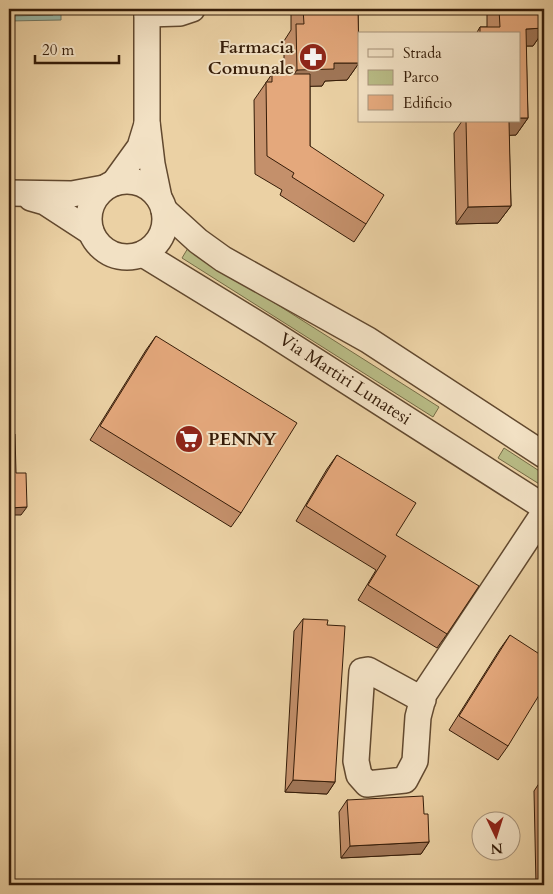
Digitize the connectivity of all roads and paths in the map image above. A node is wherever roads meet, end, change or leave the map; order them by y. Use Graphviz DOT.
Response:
graph roads {
  1 [pos="192,9"];
  2 [pos="147,12"];
  3 [pos="148,122"];
  4 [pos="109,186"];
  5 [pos="13,193"];
  6 [pos="162,204"];
  7 [pos="91,232"];
  8 [pos="143,254"];
  9 [pos="544,455"];
  10 [pos="544,507"];
  11 [pos="544,513"];
  12 [pos="423,700"];
  1 -- 2 [label="street"];
  2 -- 3 [label="street"];
  3 -- 4 [label="street"];
  3 -- 6 [label="street"];
  4 -- 5 [label="street"];
  4 -- 6 [label="street"];
  4 -- 7 [label="street"];
  5 -- 7 [label="street"];
  6 -- 8 [label="street"];
  6 -- 9 [label="street"];
  7 -- 8 [label="street"];
  8 -- 10 [label="street, Via Martiri Lunatesi"];
  11 -- 12 [label="street"];
}
